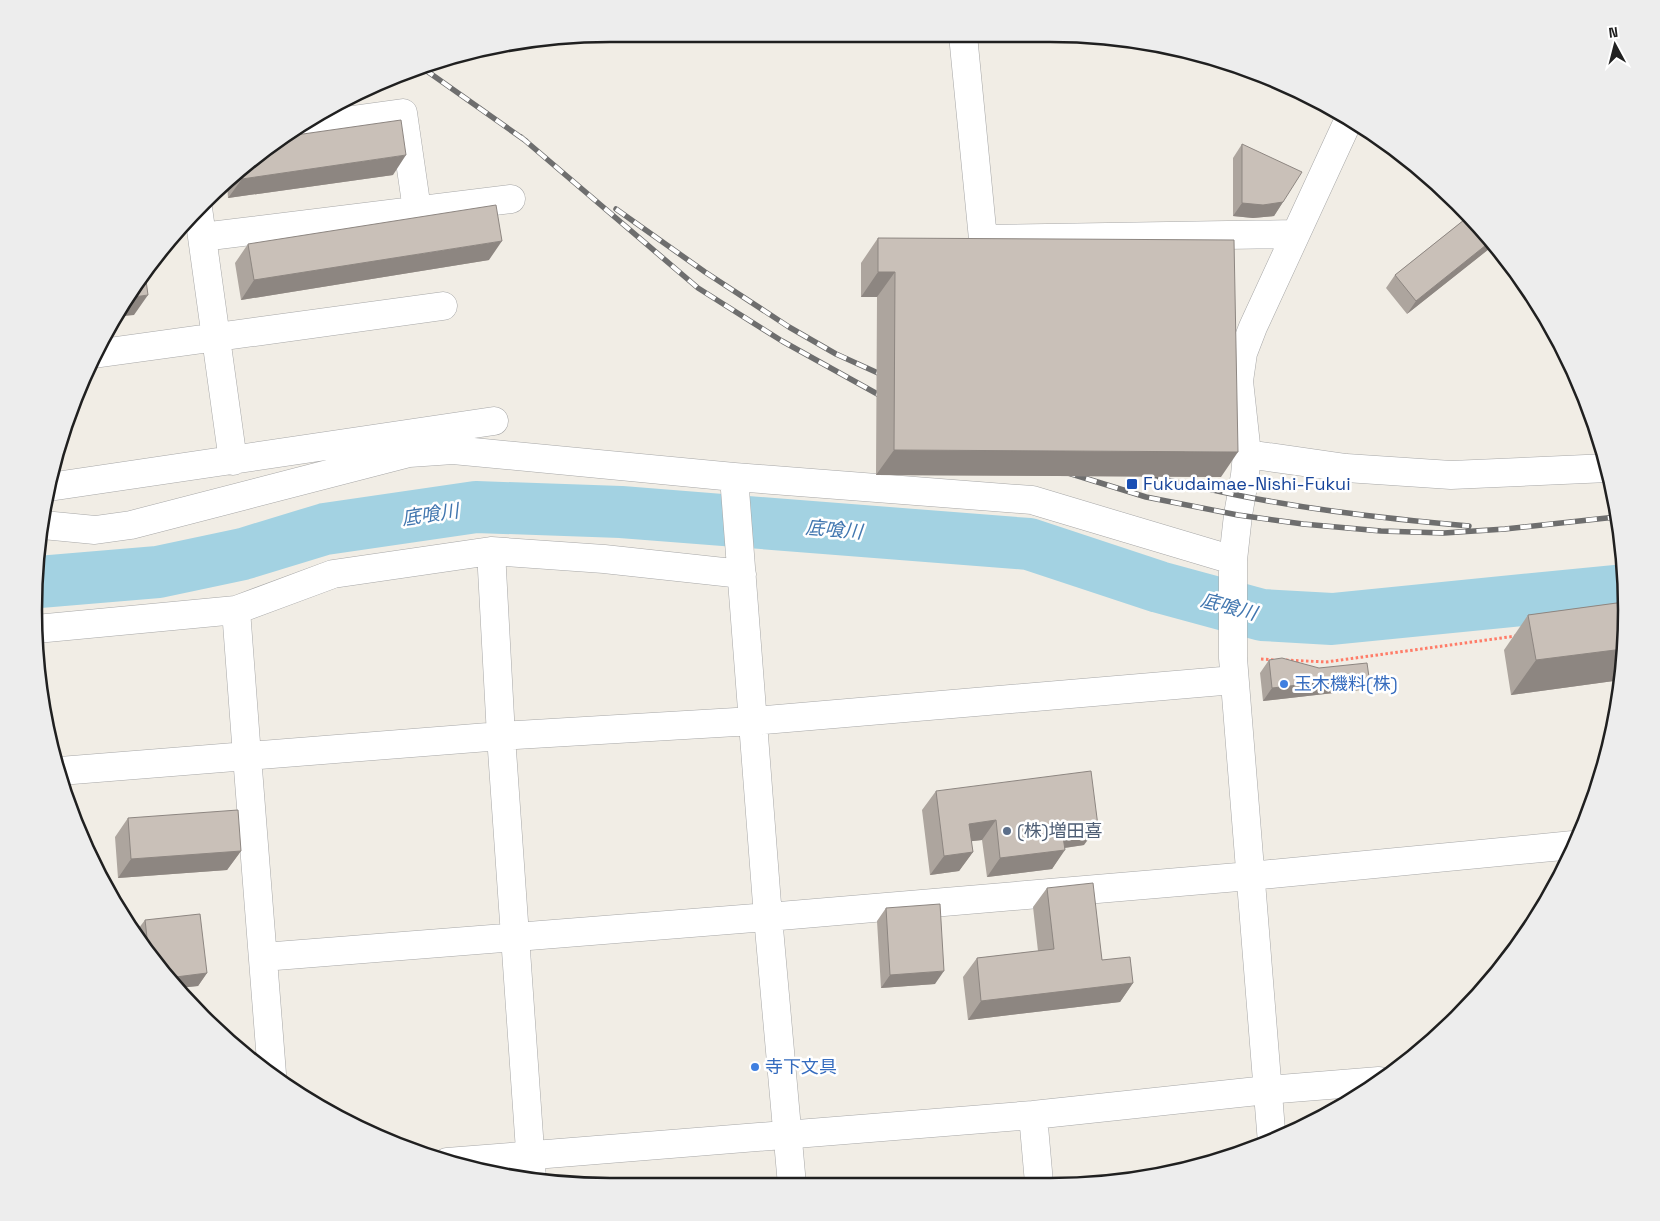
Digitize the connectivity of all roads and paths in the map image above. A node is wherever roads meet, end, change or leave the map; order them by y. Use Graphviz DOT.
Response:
graph roads {
  1 [pos="964,43"];
  2 [pos="316,125"];
  3 [pos="1346,126"];
  4 [pos="511,198"];
  5 [pos="417,210"];
  6 [pos="199,219"];
  7 [pos="198,220"];
  8 [pos="1294,234"];
  9 [pos="443,306"];
  10 [pos="215,337"];
  11 [pos="105,353"];
  12 [pos="494,421"];
  13 [pos="1247,454"];
  14 [pos="233,460"];
  15 [pos="1599,468"];
  16 [pos="734,477"];
  17 [pos="56,486"];
  18 [pos="49,526"];
  19 [pos="491,551"];
  20 [pos="1233,565"];
  21 [pos="742,574"];
  22 [pos="236,610"];
  23 [pos="43,628"];
  24 [pos="1518,636"];
  25 [pos="1234,663"];
  26 [pos="753,721"];
  27 [pos="501,736"];
  28 [pos="247,756"];
  29 [pos="66,771"];
  30 [pos="1566,846"];
  31 [pos="1250,876"];
  32 [pos="768,917"];
  33 [pos="515,936"];
  34 [pos="263,957"];
  35 [pos="271,1066"];
  36 [pos="1366,1082"];
  37 [pos="1267,1090"];
  38 [pos="1033,1115"];
  39 [pos="1271,1133"];
  40 [pos="787,1134"];
  41 [pos="485,1164"];
  42 [pos="531,1167"];
  43 [pos="791,1178"];
  44 [pos="1039,1178"];
  1 -- 8 [label="street"];
  2 -- 5 [label="street"];
  3 -- 8 [label="street"];
  4 -- 5 [label="street"];
  5 -- 6 [label="street"];
  7 -- 10 [label="street"];
  8 -- 13 [label="street"];
  9 -- 10 [label="street"];
  10 -- 11 [label="street"];
  10 -- 14 [label="street"];
  12 -- 14 [label="street"];
  13 -- 15 [label="street"];
  13 -- 20 [label="street"];
  14 -- 17 [label="street"];
  16 -- 18 [label="street"];
  16 -- 20 [label="street"];
  16 -- 21 [label="street"];
  19 -- 21 [label="street"];
  19 -- 22 [label="street"];
  19 -- 27 [label="street"];
  20 -- 25 [label="street"];
  21 -- 26 [label="street"];
  22 -- 23 [label="street"];
  22 -- 28 [label="street"];
  24 -- 25 [label="path"];
  25 -- 26 [label="street"];
  25 -- 31 [label="street"];
  26 -- 27 [label="street"];
  26 -- 32 [label="street"];
  27 -- 28 [label="street"];
  27 -- 33 [label="street"];
  28 -- 29 [label="street"];
  28 -- 34 [label="street"];
  30 -- 31 [label="street"];
  31 -- 32 [label="street"];
  31 -- 37 [label="street"];
  32 -- 33 [label="street"];
  32 -- 40 [label="street"];
  33 -- 34 [label="street"];
  33 -- 42 [label="street"];
  34 -- 35 [label="street"];
  36 -- 37 [label="street"];
  37 -- 38 [label="street"];
  37 -- 39 [label="street"];
  38 -- 40 [label="street"];
  38 -- 44 [label="street"];
  40 -- 42 [label="street"];
  40 -- 43 [label="street"];
  41 -- 42 [label="street"];
}
